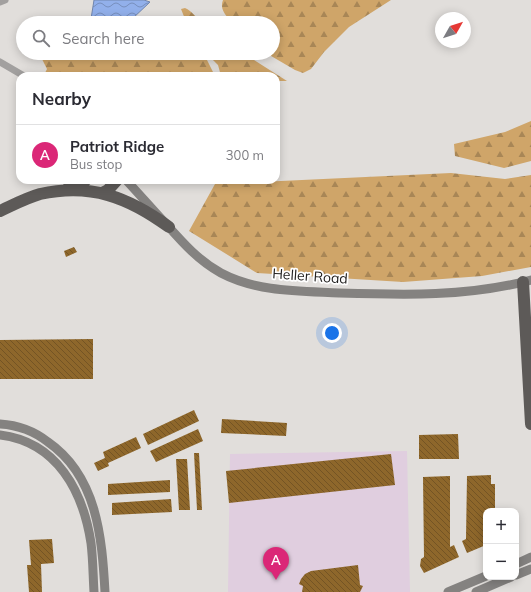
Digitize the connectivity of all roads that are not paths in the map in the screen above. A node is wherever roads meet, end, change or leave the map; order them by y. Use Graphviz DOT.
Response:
graph roads {
  1 [pos="6,0"];
  2 [pos="0,2"];
  3 [pos="0,62"];
  4 [pos="19,72"];
  5 [pos="78,184"];
  6 [pos="113,184"];
  7 [pos="130,184"];
  8 [pos="64,191"];
  9 [pos="102,193"];
  10 [pos="0,211"];
  11 [pos="169,227"];
  12 [pos="527,281"];
  13 [pos="0,424"];
  14 [pos="531,424"];
  15 [pos="0,435"];
  16 [pos="531,557"];
  17 [pos="519,563"];
  18 [pos="531,569"];
  19 [pos="519,574"];
  20 [pos="483,577"];
  21 [pos="505,580"];
  22 [pos="94,592"];
  23 [pos="105,592"];
  24 [pos="448,592"];
  25 [pos="476,592"];
  1 -- 2 [label="street"];
  3 -- 4 [label="street"];
  5 -- 8 [label="highway"];
  6 -- 9 [label="highway"];
  7 -- 11 [label="main road, Heller Road"];
  8 -- 9 [label="highway"];
  8 -- 10 [label="highway"];
  9 -- 11 [label="highway"];
  11 -- 12 [label="main road, Heller Road"];
  12 -- 14 [label="highway"];
  13 -- 23 [label="main road"];
  15 -- 22 [label="main road"];
  16 -- 17 [label="main road"];
  18 -- 19 [label="main road"];
  20 -- 24 [label="main road"];
  21 -- 25 [label="main road"];
}
